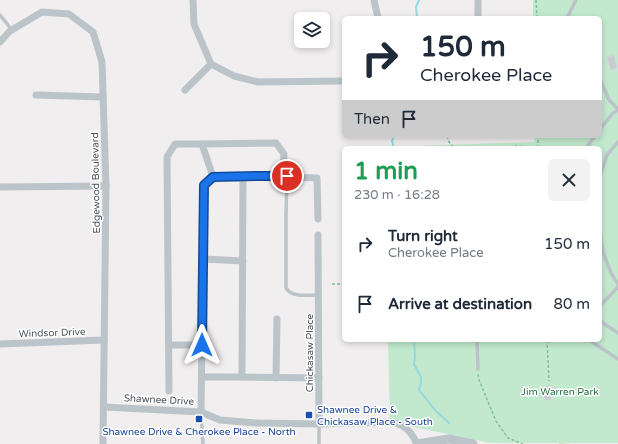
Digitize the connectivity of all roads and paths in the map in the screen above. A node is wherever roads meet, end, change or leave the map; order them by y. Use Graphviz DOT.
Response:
graph roads {
  1 [pos="193,0"];
  2 [pos="374,0"];
  3 [pos="478,0"];
  4 [pos="536,0"];
  5 [pos="576,0"];
  6 [pos="0,15"];
  7 [pos="378,16"];
  8 [pos="478,16"];
  9 [pos="537,16"];
  10 [pos="568,16"];
  11 [pos="12,30"];
  12 [pos="0,42"];
  13 [pos="211,64"];
  14 [pos="342,81"];
  15 [pos="602,84"];
  16 [pos="185,90"];
  17 [pos="602,92"];
  18 [pos="606,92"];
  19 [pos="36,95"];
  20 [pos="103,97"];
  21 [pos="618,110"];
  22 [pos="602,127"];
  23 [pos="618,142"];
  24 [pos="202,144"];
  25 [pos="602,170"];
  26 [pos="243,176"];
  27 [pos="285,176"];
  28 [pos="213,177"];
  29 [pos="106,186"];
  30 [pos="0,187"];
  31 [pos="318,219"];
  32 [pos="318,235"];
  33 [pos="602,245"];
  34 [pos="203,260"];
  35 [pos="243,261"];
  36 [pos="332,284"];
  37 [pos="342,284"];
  38 [pos="618,286"];
  39 [pos="319,295"];
  40 [pos="602,304"];
  41 [pos="277,319"];
  42 [pos="602,322"];
  43 [pos="618,333"];
  44 [pos="104,340"];
  45 [pos="477,342"];
  46 [pos="547,342"];
  47 [pos="592,342"];
  48 [pos="0,344"];
  49 [pos="169,345"];
  50 [pos="202,345"];
  51 [pos="618,359"];
  52 [pos="478,369"];
  53 [pos="202,377"];
  54 [pos="242,377"];
  55 [pos="276,378"];
  56 [pos="319,378"];
  57 [pos="549,381"];
  58 [pos="169,390"];
  59 [pos="104,407"];
  60 [pos="201,412"];
  61 [pos="319,424"];
  62 [pos="103,444"];
  63 [pos="203,444"];
  64 [pos="319,444"];
  65 [pos="417,444"];
  66 [pos="472,444"];
  67 [pos="523,444"];
  1 -- 13 [label="street"];
  2 -- 7 [label="street"];
  3 -- 8 [label="street"];
  4 -- 9 [label="path"];
  5 -- 10 [label="lane"];
  6 -- 11 [label="lane"];
  11 -- 12 [label="street, Edgewood Boulevard"];
  11 -- 20 [label="street, Edgewood Boulevard"];
  13 -- 14 [label="street"];
  13 -- 16 [label="street"];
  15 -- 18 [label="lane"];
  17 -- 18 [label="lane"];
  18 -- 21 [label="lane"];
  19 -- 20 [label="street"];
  20 -- 29 [label="street, Edgewood Boulevard"];
  21 -- 22 [label="lane"];
  23 -- 25 [label="lane"];
  24 -- 27 [label="street"];
  24 -- 28 [label="street"];
  24 -- 49 [label="street"];
  26 -- 27 [label="street"];
  26 -- 28 [label="street"];
  26 -- 35 [label="street"];
  27 -- 31 [label="street"];
  27 -- 39 [label="lane"];
  28 -- 34 [label="street"];
  29 -- 30 [label="street"];
  29 -- 44 [label="street, Edgewood Boulevard"];
  32 -- 39 [label="street, Chickasaw Place"];
  33 -- 38 [label="lane"];
  34 -- 35 [label="street"];
  34 -- 50 [label="street"];
  35 -- 54 [label="street"];
  36 -- 37 [label="path"];
  38 -- 40 [label="lane"];
  39 -- 56 [label="street, Chickasaw Place"];
  41 -- 55 [label="street"];
  42 -- 43 [label="lane"];
  44 -- 48 [label="street, Windsor Drive"];
  44 -- 59 [label="street, Edgewood Boulevard"];
  45 -- 52 [label="lane"];
  46 -- 57 [label="path"];
  47 -- 51 [label="lane"];
  49 -- 50 [label="street"];
  49 -- 58 [label="street"];
  50 -- 53 [label="street"];
  52 -- 67 [label="path"];
  53 -- 54 [label="street"];
  53 -- 60 [label="street"];
  54 -- 55 [label="street"];
  55 -- 56 [label="street"];
  56 -- 61 [label="street, Chickasaw Place"];
  59 -- 60 [label="street, Shawnee Drive"];
  59 -- 62 [label="street, Edgewood Boulevard"];
  60 -- 61 [label="street, Shawnee Drive"];
  60 -- 63 [label="lane"];
  61 -- 64 [label="lane"];
  61 -- 65 [label="street, Shawnee Drive"];
  65 -- 66 [label="street"];
}
